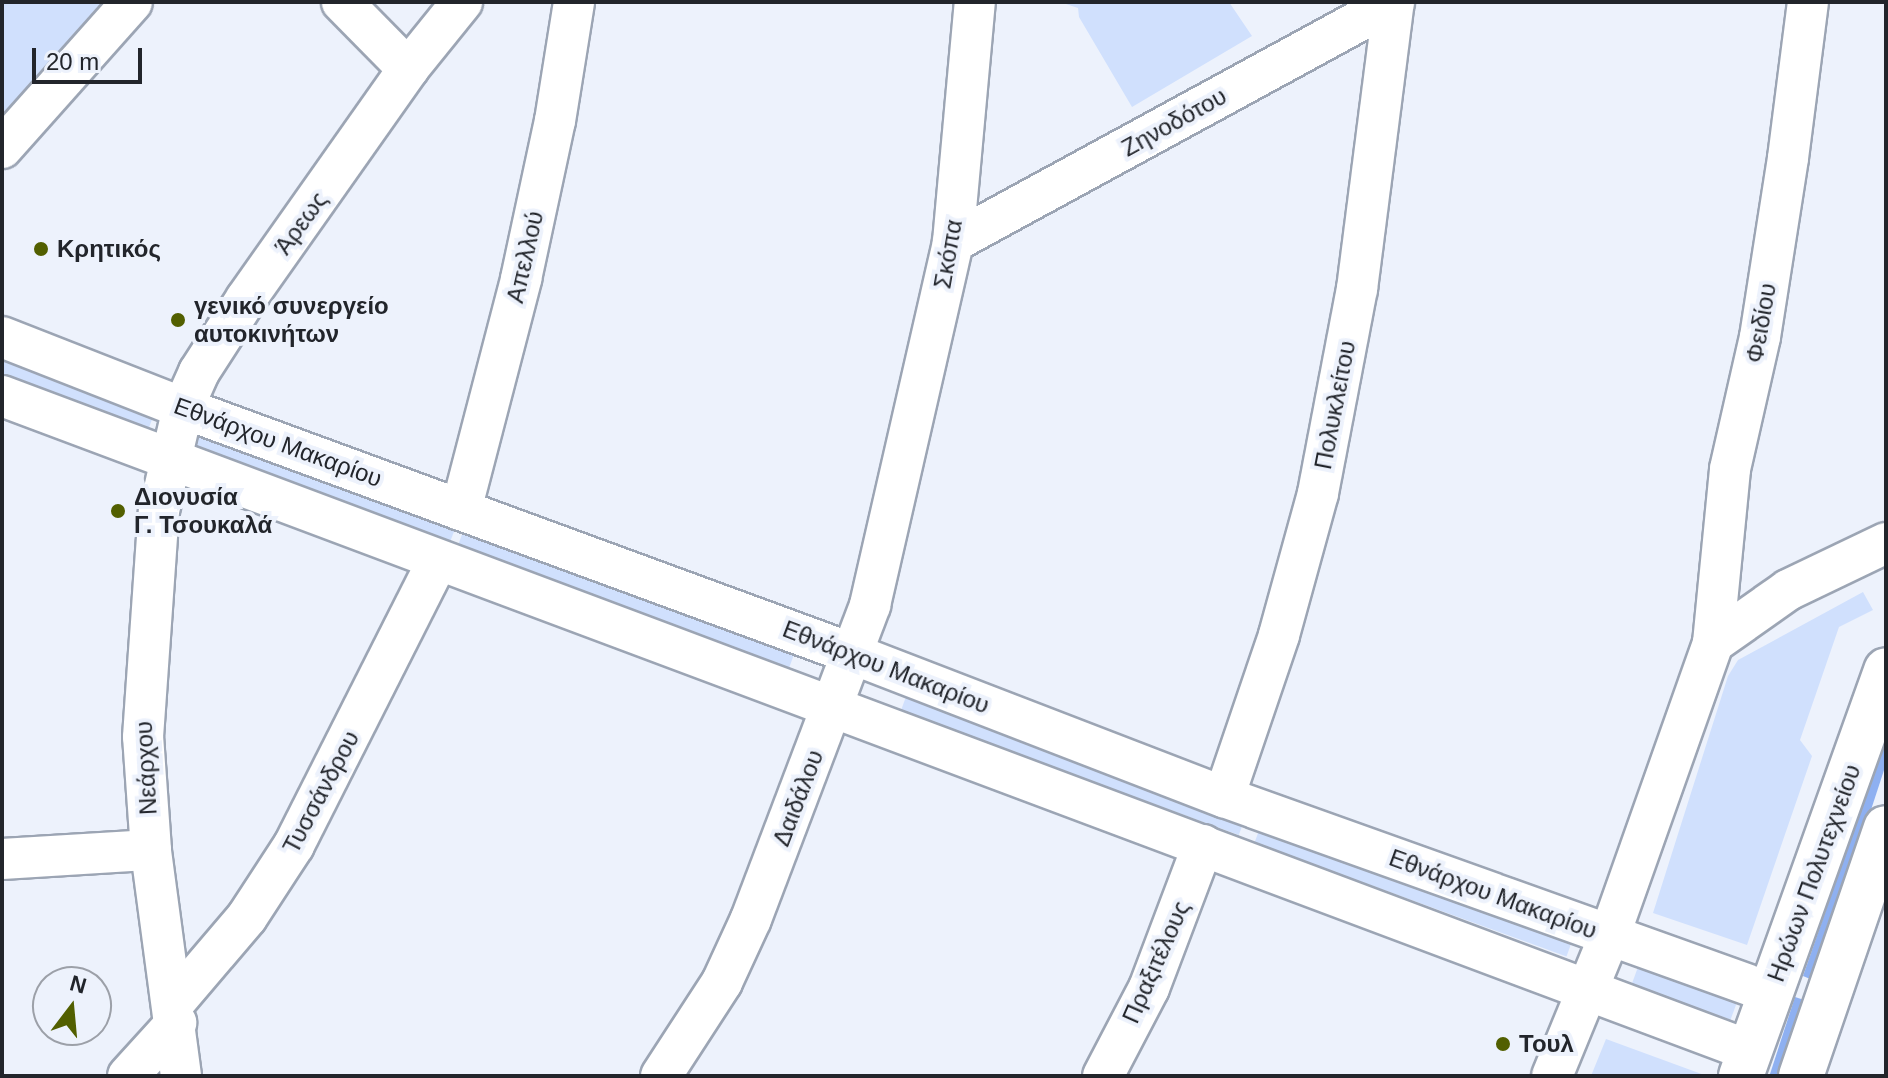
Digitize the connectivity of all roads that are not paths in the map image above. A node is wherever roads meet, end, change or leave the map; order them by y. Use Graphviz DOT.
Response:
graph roads {
  1 [pos="132,2"];
  2 [pos="342,2"];
  3 [pos="462,2"];
  4 [pos="574,2"];
  5 [pos="975,2"];
  6 [pos="1394,2"];
  7 [pos="1808,2"];
  8 [pos="408,69"];
  9 [pos="2,148"];
  10 [pos="953,242"];
  11 [pos="2,337"];
  12 [pos="2,396"];
  13 [pos="183,408"];
  14 [pos="170,459"];
  15 [pos="893,501"];
  16 [pos="461,510"];
  17 [pos="1886,543"];
  18 [pos="438,560"];
  19 [pos="1713,643"];
  20 [pos="853,654"];
  21 [pos="1886,670"];
  22 [pos="833,709"];
  23 [pos="1224,797"];
  24 [pos="1886,828"];
  25 [pos="1203,845"];
  26 [pos="151,850"];
  27 [pos="2,859"];
  28 [pos="1609,937"];
  29 [pos="1588,991"];
  30 [pos="1771,993"];
  31 [pos="175,1013"];
  32 [pos="1746,1063"];
  33 [pos="128,1076"];
  34 [pos="181,1076"];
  35 [pos="661,1076"];
  36 [pos="1103,1076"];
  37 [pos="1552,1076"];
  38 [pos="1801,1076"];
  1 -- 9 [label="street"];
  2 -- 8 [label="street"];
  3 -- 8 [label="street, Άρεως"];
  4 -- 16 [label="street, Απελλού"];
  5 -- 10 [label="street, Σκόπα"];
  6 -- 10 [label="street, Ζηνοδότου"];
  6 -- 23 [label="street, Πολυκλείτου"];
  7 -- 19 [label="street, Φειδίου"];
  8 -- 13 [label="street, Άρεως"];
  10 -- 15 [label="street, Σκόπα"];
  11 -- 13 [label="street, Εθνάρχου Μακαρίου"];
  12 -- 14 [label="street"];
  13 -- 14 [label="street, Άρεως"];
  13 -- 16 [label="street, Εθνάρχου Μακαρίου"];
  14 -- 18 [label="street"];
  14 -- 26 [label="street, Νεάρχου"];
  15 -- 20 [label="street, Δαιδάλου"];
  16 -- 20 [label="street, Εθνάρχου Μακαρίου"];
  17 -- 19 [label="street"];
  18 -- 22 [label="street"];
  18 -- 31 [label="street, Τυσσάνδρου"];
  19 -- 28 [label="street, Φειδίου"];
  20 -- 22 [label="street, Δαιδάλου"];
  20 -- 23 [label="street, Εθνάρχου Μακαρίου"];
  21 -- 30 [label="main road, Ηρώων Πολυτεχνείου"];
  22 -- 25 [label="street"];
  22 -- 35 [label="street, Δαιδάλου"];
  23 -- 28 [label="street, Εθνάρχου Μακαρίου"];
  24 -- 38 [label="main road"];
  25 -- 29 [label="street"];
  25 -- 36 [label="street, Πραξιτέλους"];
  26 -- 27 [label="street"];
  26 -- 31 [label="street, Νεάρχου"];
  28 -- 29 [label="street, Φειδίου"];
  28 -- 30 [label="street, Εθνάρχου Μακαρίου"];
  29 -- 32 [label="street"];
  29 -- 37 [label="street, Φειδίου"];
  30 -- 32 [label="main road, Ηρώων Πολυτεχνείου"];
  31 -- 33 [label="street, Τυσσάνδρου"];
  31 -- 34 [label="street, Νεάρχου"];
}
